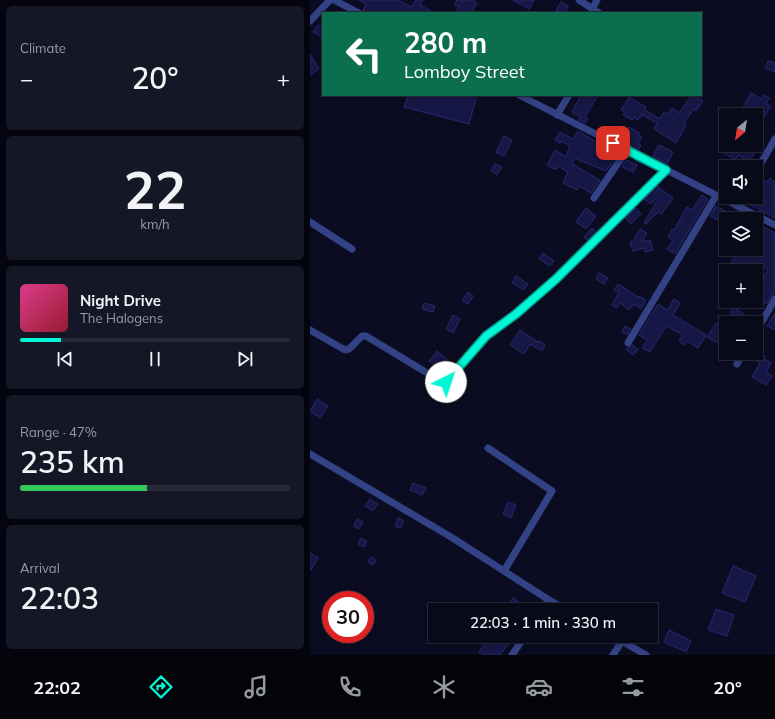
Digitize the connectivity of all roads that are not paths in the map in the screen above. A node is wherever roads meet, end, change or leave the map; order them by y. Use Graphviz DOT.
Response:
graph roads {
  1 [pos="330,0"];
  2 [pos="334,0"];
  3 [pos="579,0"];
  4 [pos="597,0"];
  5 [pos="592,8"];
  6 [pos="357,12"];
  7 [pos="598,12"];
  8 [pos="310,21"];
  9 [pos="521,96"];
  10 [pos="568,96"];
  11 [pos="557,115"];
  12 [pos="775,139"];
  13 [pos="627,150"];
  14 [pos="763,160"];
  15 [pos="666,170"];
  16 [pos="716,196"];
  17 [pos="594,198"];
  18 [pos="737,206"];
  19 [pos="310,222"];
  20 [pos="775,225"];
  21 [pos="352,249"];
  22 [pos="775,299"];
  23 [pos="763,320"];
  24 [pos="310,330"];
  25 [pos="628,343"];
  26 [pos="739,360"];
  27 [pos="737,364"];
  28 [pos="488,448"];
  29 [pos="310,454"];
  30 [pos="504,571"];
  31 [pos="549,600"];
  32 [pos="547,603"];
  33 [pos="554,603"];
  34 [pos="520,643"];
  35 [pos="621,643"];
  36 [pos="625,643"];
  37 [pos="512,655"];
  38 [pos="613,655"];
  39 [pos="646,655"];
  1 -- 8 [label="street"];
  2 -- 6 [label="street"];
  3 -- 5 [label="street"];
  4 -- 5 [label="street"];
  5 -- 7 [label="street"];
  9 -- 11 [label="street"];
  10 -- 11 [label="street"];
  11 -- 13 [label="street"];
  12 -- 14 [label="street"];
  13 -- 15 [label="street"];
  13 -- 17 [label="street"];
  15 -- 16 [label="street"];
  15 -- 24 [label="street"];
  16 -- 18 [label="street"];
  16 -- 25 [label="street"];
  18 -- 20 [label="street"];
  19 -- 21 [label="street"];
  22 -- 23 [label="street"];
  26 -- 27 [label="street"];
  28 -- 30 [label="street"];
  29 -- 30 [label="street"];
  30 -- 31 [label="street"];
  31 -- 32 [label="street"];
  31 -- 33 [label="street"];
  34 -- 37 [label="street"];
  35 -- 38 [label="street"];
  36 -- 39 [label="street"];
}
